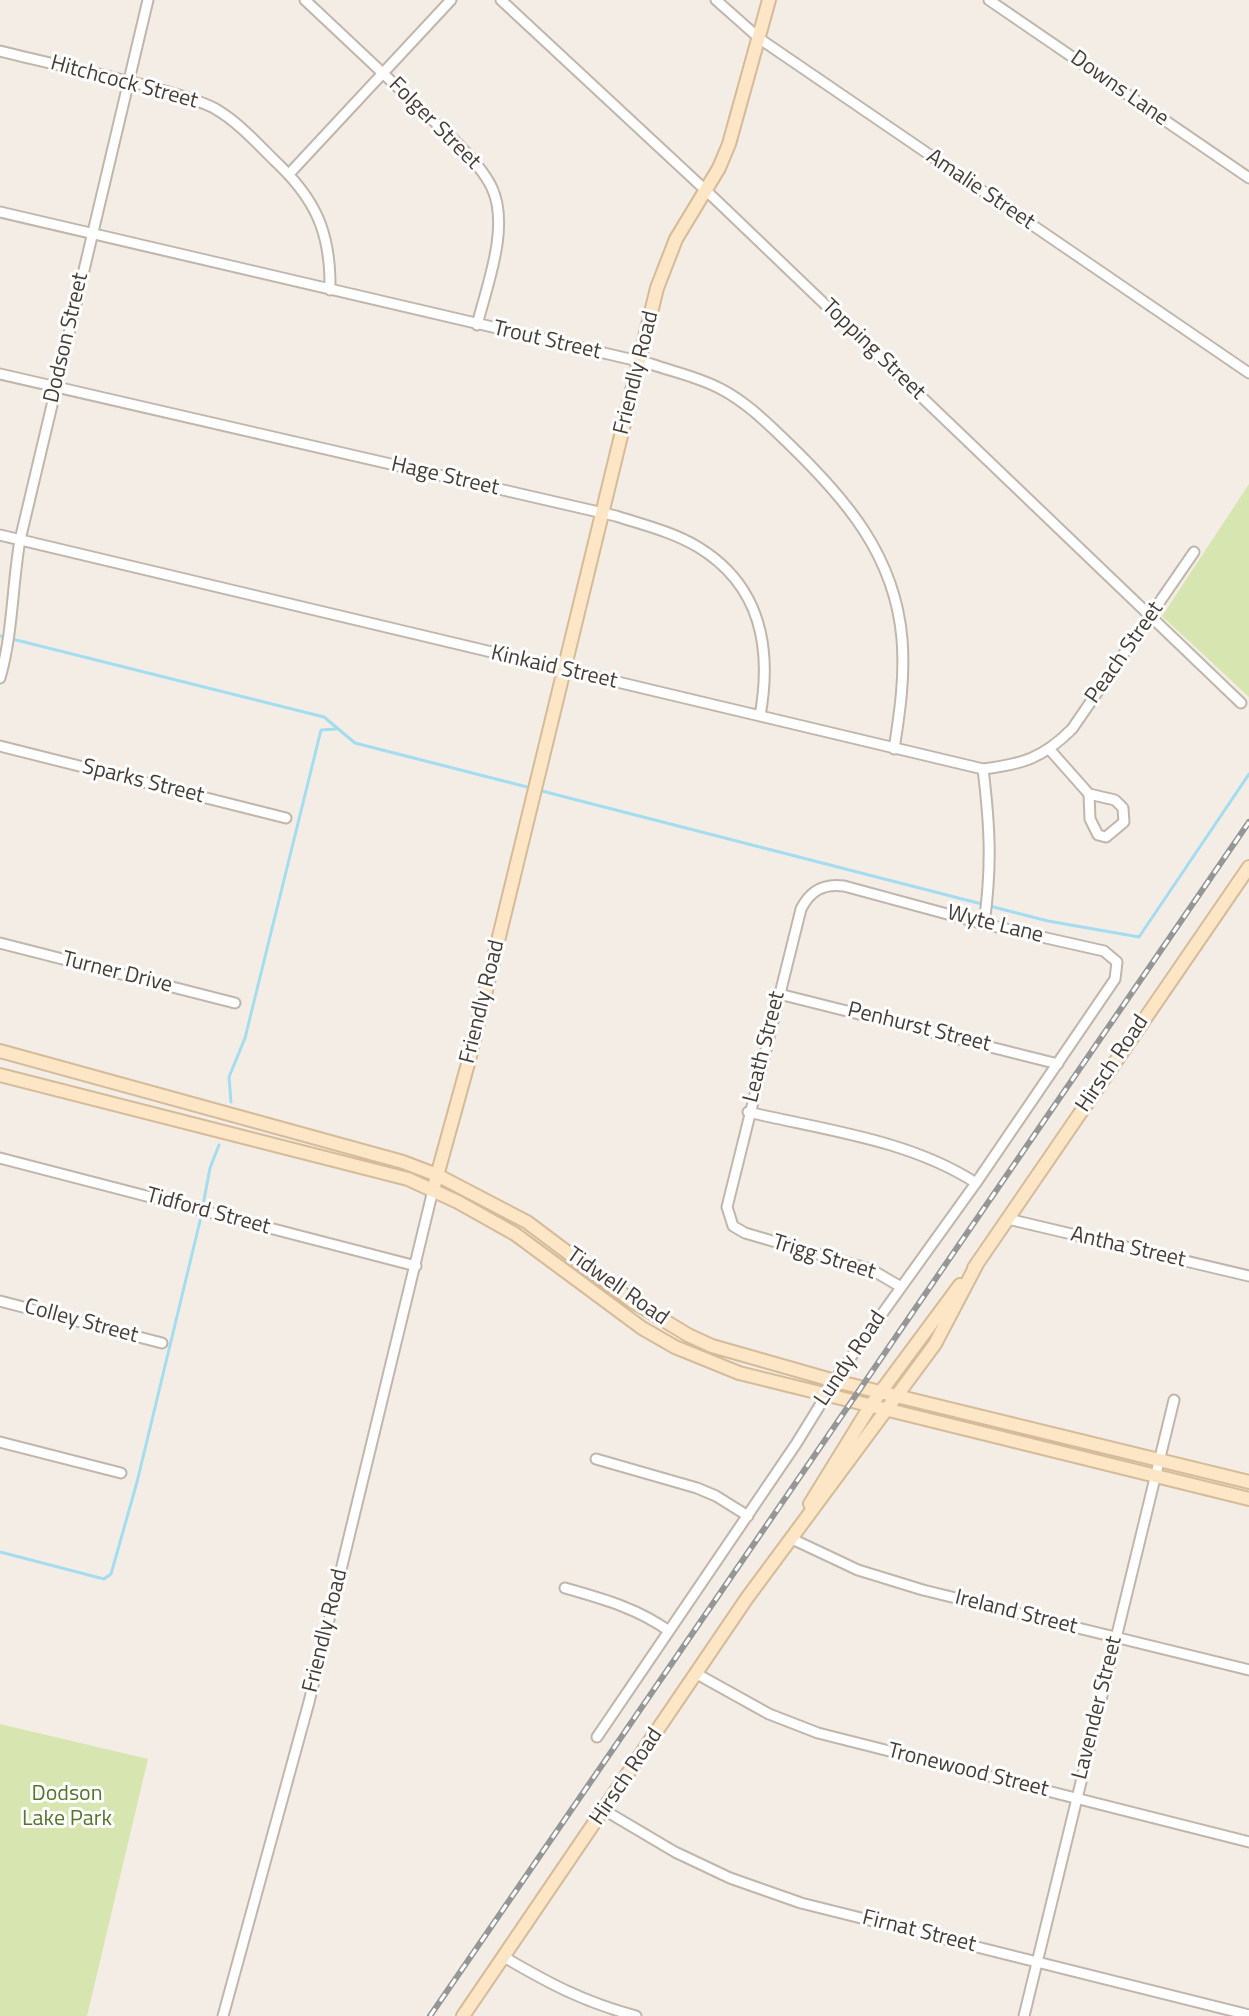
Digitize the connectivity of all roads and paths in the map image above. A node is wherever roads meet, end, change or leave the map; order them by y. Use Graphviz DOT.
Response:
graph roads {
  1 [pos="148,0"];
  2 [pos="305,0"];
  3 [pos="451,0"];
  4 [pos="501,0"];
  5 [pos="716,0"];
  6 [pos="769,0"];
  7 [pos="989,0"];
  8 [pos="760,39"];
  9 [pos="0,51"];
  10 [pos="382,73"];
  11 [pos="129,81"];
  12 [pos="289,174"];
  13 [pos="1249,178"];
  14 [pos="705,190"];
  15 [pos="0,212"];
  16 [pos="92,233"];
  17 [pos="330,290"];
  18 [pos="477,325"];
  19 [pos="640,362"];
  20 [pos="1249,373"];
  21 [pos="0,374"];
  22 [pos="56,387"];
  23 [pos="603,513"];
  24 [pos="0,535"];
  25 [pos="20,540"];
  26 [pos="1194,552"];
  27 [pos="1152,616"];
  28 [pos="566,670"];
  29 [pos="0,678"];
  30 [pos="1241,703"];
  31 [pos="760,716"];
  32 [pos="0,746"];
  33 [pos="894,749"];
  34 [pos="1050,750"];
  35 [pos="983,769"];
  36 [pos="1089,794"];
  37 [pos="286,818"];
  38 [pos="1249,867"];
  39 [pos="846,887"];
  40 [pos="985,919"];
  41 [pos="0,943"];
  42 [pos="1112,985"];
  43 [pos="779,994"];
  44 [pos="235,1003"];
  45 [pos="0,1051"];
  46 [pos="42,1062"];
  47 [pos="1058,1064"];
  48 [pos="0,1075"];
  49 [pos="36,1085"];
  50 [pos="748,1112"];
  51 [pos="294,1133"];
  52 [pos="290,1147"];
  53 [pos="0,1158"];
  54 [pos="437,1175"];
  55 [pos="976,1183"];
  56 [pos="433,1190"];
  57 [pos="1008,1219"];
  58 [pos="745,1233"];
  59 [pos="566,1262"];
  60 [pos="978,1262"];
  61 [pos="416,1266"];
  62 [pos="1249,1276"];
  63 [pos="901,1287"];
  64 [pos="0,1301"];
  65 [pos="688,1335"];
  66 [pos="162,1343"];
  67 [pos="680,1349"];
  68 [pos="835,1381"];
  69 [pos="881,1391"];
  70 [pos="826,1395"];
  71 [pos="898,1396"];
  72 [pos="1174,1400"];
  73 [pos="871,1405"];
  74 [pos="889,1409"];
  75 [pos="1050,1433"];
  76 [pos="0,1442"];
  77 [pos="1046,1449"];
  78 [pos="596,1459"];
  79 [pos="1160,1460"];
  80 [pos="121,1473"];
  81 [pos="1157,1476"];
  82 [pos="1249,1482"];
  83 [pos="1249,1499"];
  84 [pos="748,1516"];
  85 [pos="790,1538"];
  86 [pos="565,1588"];
  87 [pos="669,1631"];
  88 [pos="1115,1637"];
  89 [pos="1249,1670"];
  90 [pos="697,1674"];
  91 [pos="597,1737"];
  92 [pos="1075,1798"];
  93 [pos="604,1810"];
  94 [pos="1249,1842"];
  95 [pos="504,1957"];
  96 [pos="1038,1961"];
  97 [pos="1249,2015"];
  98 [pos="223,2016"];
  99 [pos="463,2016"];
  100 [pos="636,2016"];
  101 [pos="1024,2016"];
  1 -- 11 [label="street, Dodson Street"];
  2 -- 10 [label="street, Folger Street"];
  3 -- 10 [label="street"];
  4 -- 14 [label="street, Topping Street"];
  5 -- 8 [label="street, Amalie Street"];
  6 -- 8 [label="main road, Friendly Road"];
  7 -- 13 [label="street, Downs Lane"];
  8 -- 14 [label="main road, Friendly Road"];
  8 -- 20 [label="street, Amalie Street"];
  9 -- 11 [label="street, Hitchcock Street"];
  10 -- 12 [label="street"];
  10 -- 18 [label="street, Folger Street"];
  11 -- 12 [label="street, Hitchcock Street"];
  11 -- 16 [label="street, Dodson Street"];
  12 -- 17 [label="street, Hitchcock Street"];
  14 -- 19 [label="main road, Friendly Road"];
  14 -- 27 [label="street, Topping Street"];
  15 -- 16 [label="street, Trout Street"];
  16 -- 17 [label="street, Trout Street"];
  16 -- 22 [label="street, Dodson Street"];
  17 -- 18 [label="street, Trout Street"];
  18 -- 19 [label="street, Trout Street"];
  19 -- 23 [label="main road, Friendly Road"];
  19 -- 33 [label="street, Trout Street"];
  21 -- 22 [label="street, Hage Street"];
  22 -- 23 [label="street, Hage Street"];
  22 -- 25 [label="street, Dodson Street"];
  23 -- 28 [label="main road, Friendly Road"];
  23 -- 31 [label="street, Hage Street"];
  24 -- 25 [label="street, Kinkaid Street"];
  25 -- 28 [label="street, Kinkaid Street"];
  25 -- 29 [label="street, Dodson Street"];
  26 -- 27 [label="street, Peach Street"];
  27 -- 30 [label="street, Topping Street"];
  27 -- 34 [label="street, Peach Street"];
  28 -- 31 [label="street, Kinkaid Street"];
  28 -- 54 [label="main road, Friendly Road"];
  31 -- 33 [label="street, Kinkaid Street"];
  32 -- 37 [label="street, Sparks Street"];
  33 -- 35 [label="street, Kinkaid Street"];
  34 -- 35 [label="street, Kinkaid Street"];
  34 -- 36 [label="street"];
  35 -- 40 [label="street"];
  36 -- 36 [label="street"];
  38 -- 57 [label="main road, Hirsch Road"];
  39 -- 40 [label="street, Wyte Lane"];
  39 -- 43 [label="street, Leath Street"];
  40 -- 42 [label="street, Wyte Lane"];
  41 -- 44 [label="street, Turner Drive"];
  42 -- 47 [label="street, Lundy Road"];
  43 -- 47 [label="street, Penhurst Street"];
  43 -- 50 [label="street, Leath Street"];
  45 -- 46 [label="main road, Tidwell Road"];
  46 -- 49 [label="main road"];
  46 -- 51 [label="main road, Tidwell Road"];
  47 -- 55 [label="street, Lundy Road"];
  48 -- 49 [label="main road, Tidwell Road"];
  49 -- 52 [label="main road, Tidwell Road"];
  50 -- 55 [label="street"];
  50 -- 58 [label="street, Leath Street"];
  51 -- 52 [label="main road"];
  51 -- 54 [label="main road, Tidwell Road"];
  52 -- 56 [label="main road, Tidwell Road"];
  53 -- 61 [label="street, Tidford Street"];
  54 -- 56 [label="main road, Friendly Road"];
  54 -- 59 [label="main road, Tidwell Road"];
  55 -- 63 [label="street, Lundy Road"];
  56 -- 59 [label="main road, Tidwell Road"];
  56 -- 61 [label="street, Friendly Road"];
  57 -- 60 [label="main road, Hirsch Road"];
  57 -- 62 [label="street, Antha Street"];
  58 -- 63 [label="street, Trigg Street"];
  59 -- 65 [label="main road, Tidwell Road"];
  59 -- 67 [label="main road, Tidwell Road"];
  60 -- 69 [label="main road, Hirsch Road"];
  60 -- 71 [label="main road, Hirsch Road"];
  61 -- 98 [label="street, Friendly Road"];
  63 -- 68 [label="street, Lundy Road"];
  64 -- 66 [label="street, Colley Street"];
  65 -- 67 [label="main road"];
  65 -- 68 [label="main road, Tidwell Road"];
  67 -- 70 [label="main road, Tidwell Road"];
  68 -- 69 [label="main road, Tidwell Road"];
  68 -- 70 [label="street, Lundy Road"];
  69 -- 71 [label="main road, Tidwell Road"];
  69 -- 73 [label="main road, Hirsch Road"];
  70 -- 73 [label="main road, Tidwell Road"];
  70 -- 84 [label="street, Lundy Road"];
  71 -- 74 [label="main road, Hirsch Road"];
  71 -- 75 [label="main road, Tidwell Road"];
  72 -- 79 [label="street, Lavender Street"];
  73 -- 74 [label="main road, Tidwell Road"];
  73 -- 85 [label="main road, Hirsch Road"];
  74 -- 77 [label="main road, Tidwell Road"];
  74 -- 85 [label="main road, Hirsch Road"];
  75 -- 77 [label="main road"];
  75 -- 79 [label="main road, Tidwell Road"];
  76 -- 80 [label="street"];
  77 -- 81 [label="main road, Tidwell Road"];
  78 -- 84 [label="street"];
  79 -- 81 [label="street, Lavender Street"];
  79 -- 82 [label="main road, Tidwell Road"];
  81 -- 83 [label="main road, Tidwell Road"];
  81 -- 88 [label="street, Lavender Street"];
  84 -- 87 [label="street, Lundy Road"];
  85 -- 88 [label="street, Ireland Street"];
  85 -- 90 [label="main road, Hirsch Road"];
  86 -- 87 [label="street"];
  87 -- 91 [label="street, Lundy Road"];
  88 -- 89 [label="street, Ireland Street"];
  88 -- 92 [label="street, Lavender Street"];
  90 -- 92 [label="street, Tronewood Street"];
  90 -- 93 [label="main road, Hirsch Road"];
  92 -- 94 [label="street, Tronewood Street"];
  92 -- 96 [label="street, Lavender Street"];
  93 -- 95 [label="main road, Hirsch Road"];
  93 -- 96 [label="street, Firnat Street"];
  95 -- 99 [label="main road, Hirsch Road"];
  95 -- 100 [label="street"];
  96 -- 97 [label="street, Firnat Street"];
  96 -- 101 [label="street, Lavender Street"];
}
